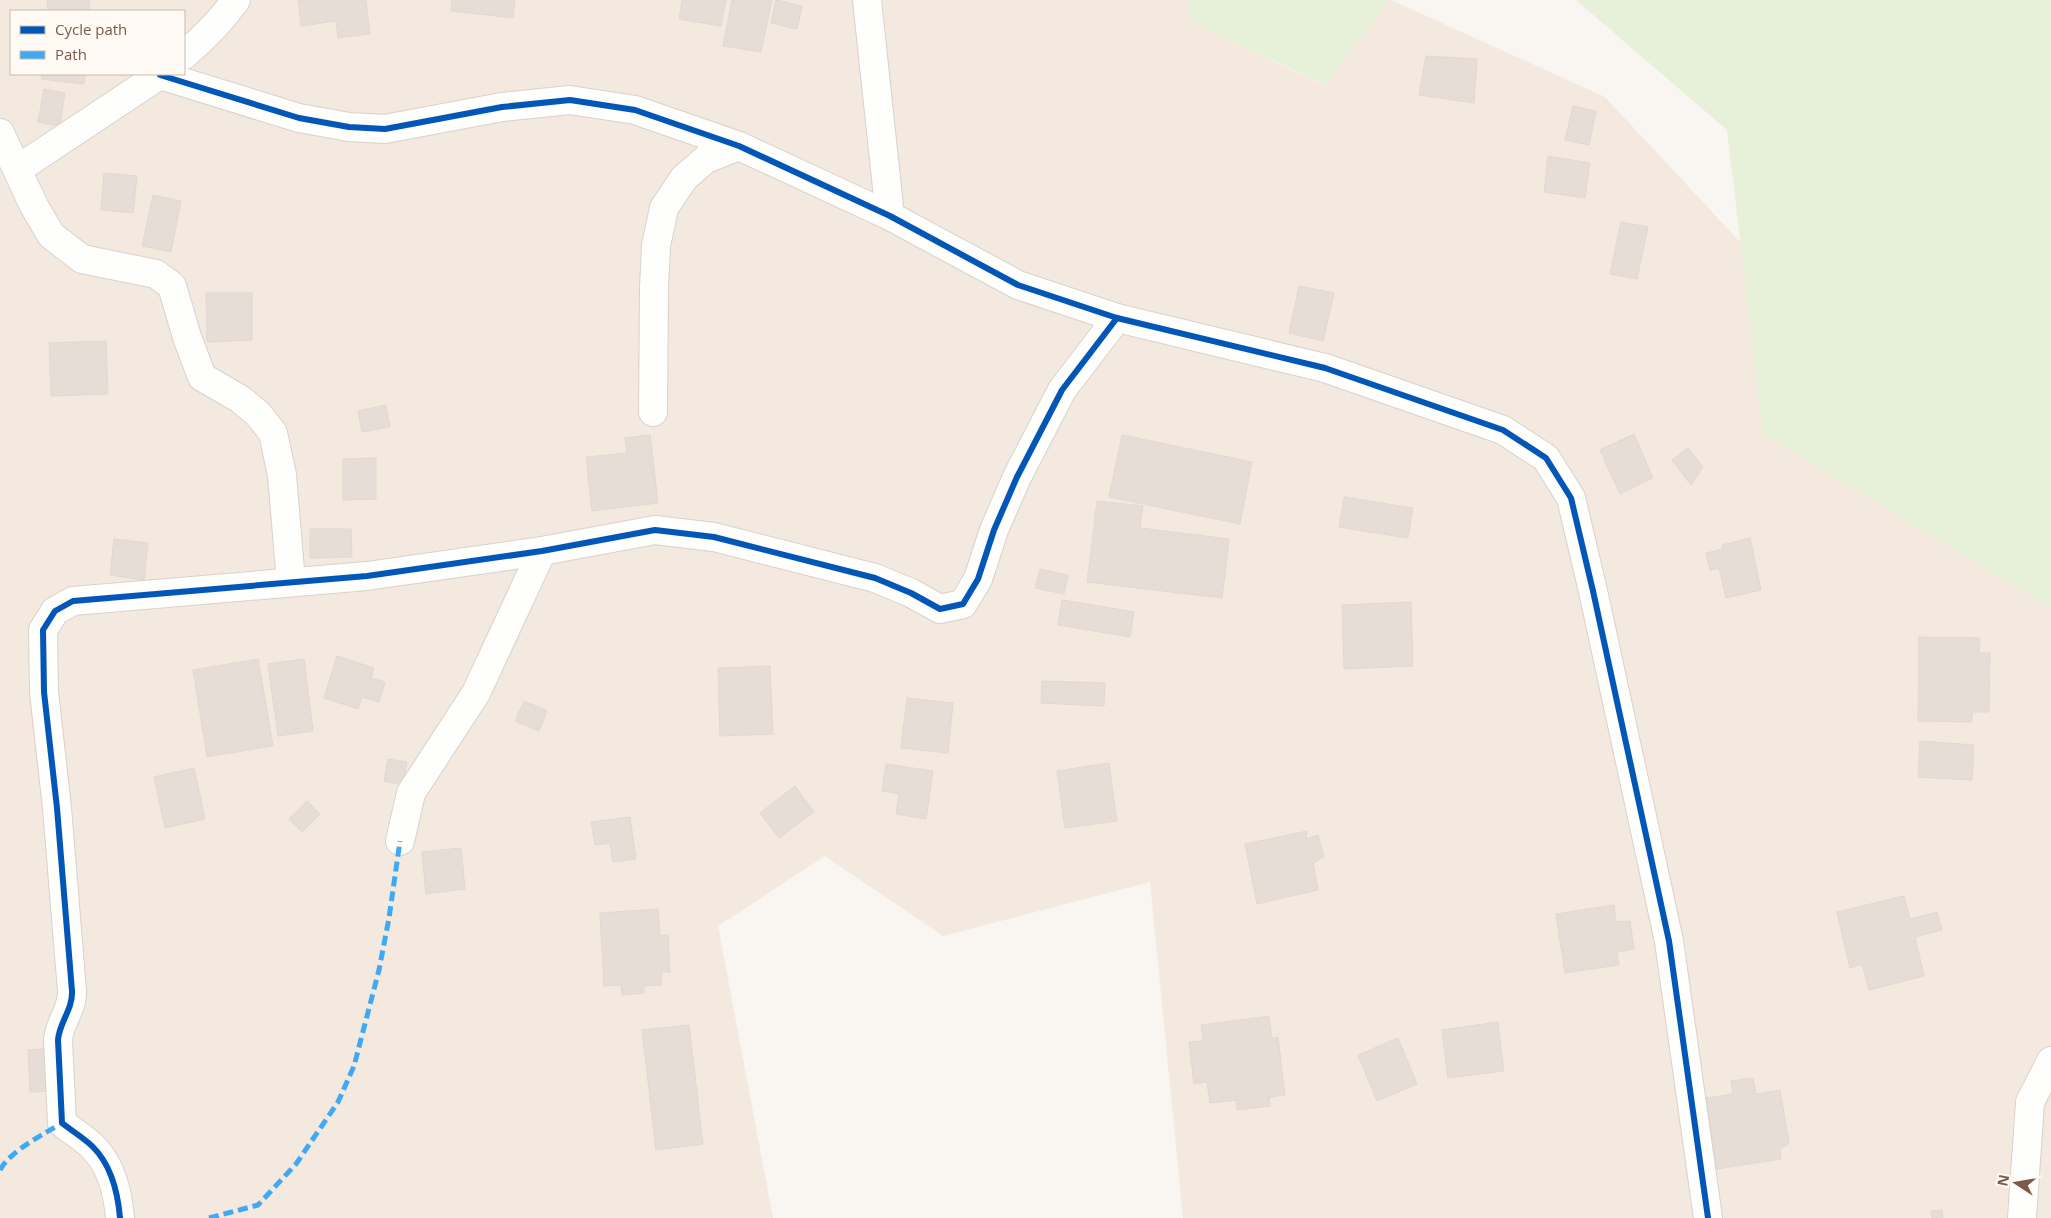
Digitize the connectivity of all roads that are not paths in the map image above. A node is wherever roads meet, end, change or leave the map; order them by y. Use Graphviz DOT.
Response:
graph roads {
  1 [pos="236,0"];
  2 [pos="867,0"];
  3 [pos="185,54"];
  4 [pos="159,75"];
  5 [pos="164,75"];
  6 [pos="0,133"];
  7 [pos="739,146"];
  8 [pos="18,169"];
  9 [pos="890,216"];
  10 [pos="1118,318"];
  11 [pos="653,412"];
  12 [pos="542,551"];
  13 [pos="291,582"];
  14 [pos="400,841"];
  15 [pos="2051,1061"];
  16 [pos="120,1218"];
  17 [pos="1708,1218"];
  18 [pos="2022,1218"];
  1 -- 3 [label="street"];
  2 -- 9 [label="street"];
  4 -- 8 [label="street"];
  5 -- 7 [label="street"];
  6 -- 8 [label="street"];
  7 -- 9 [label="street"];
  7 -- 11 [label="street"];
  8 -- 13 [label="street"];
  9 -- 10 [label="street"];
  10 -- 12 [label="street"];
  10 -- 17 [label="street"];
  12 -- 13 [label="street"];
  12 -- 14 [label="street"];
  13 -- 16 [label="street"];
  15 -- 18 [label="street"];
}
